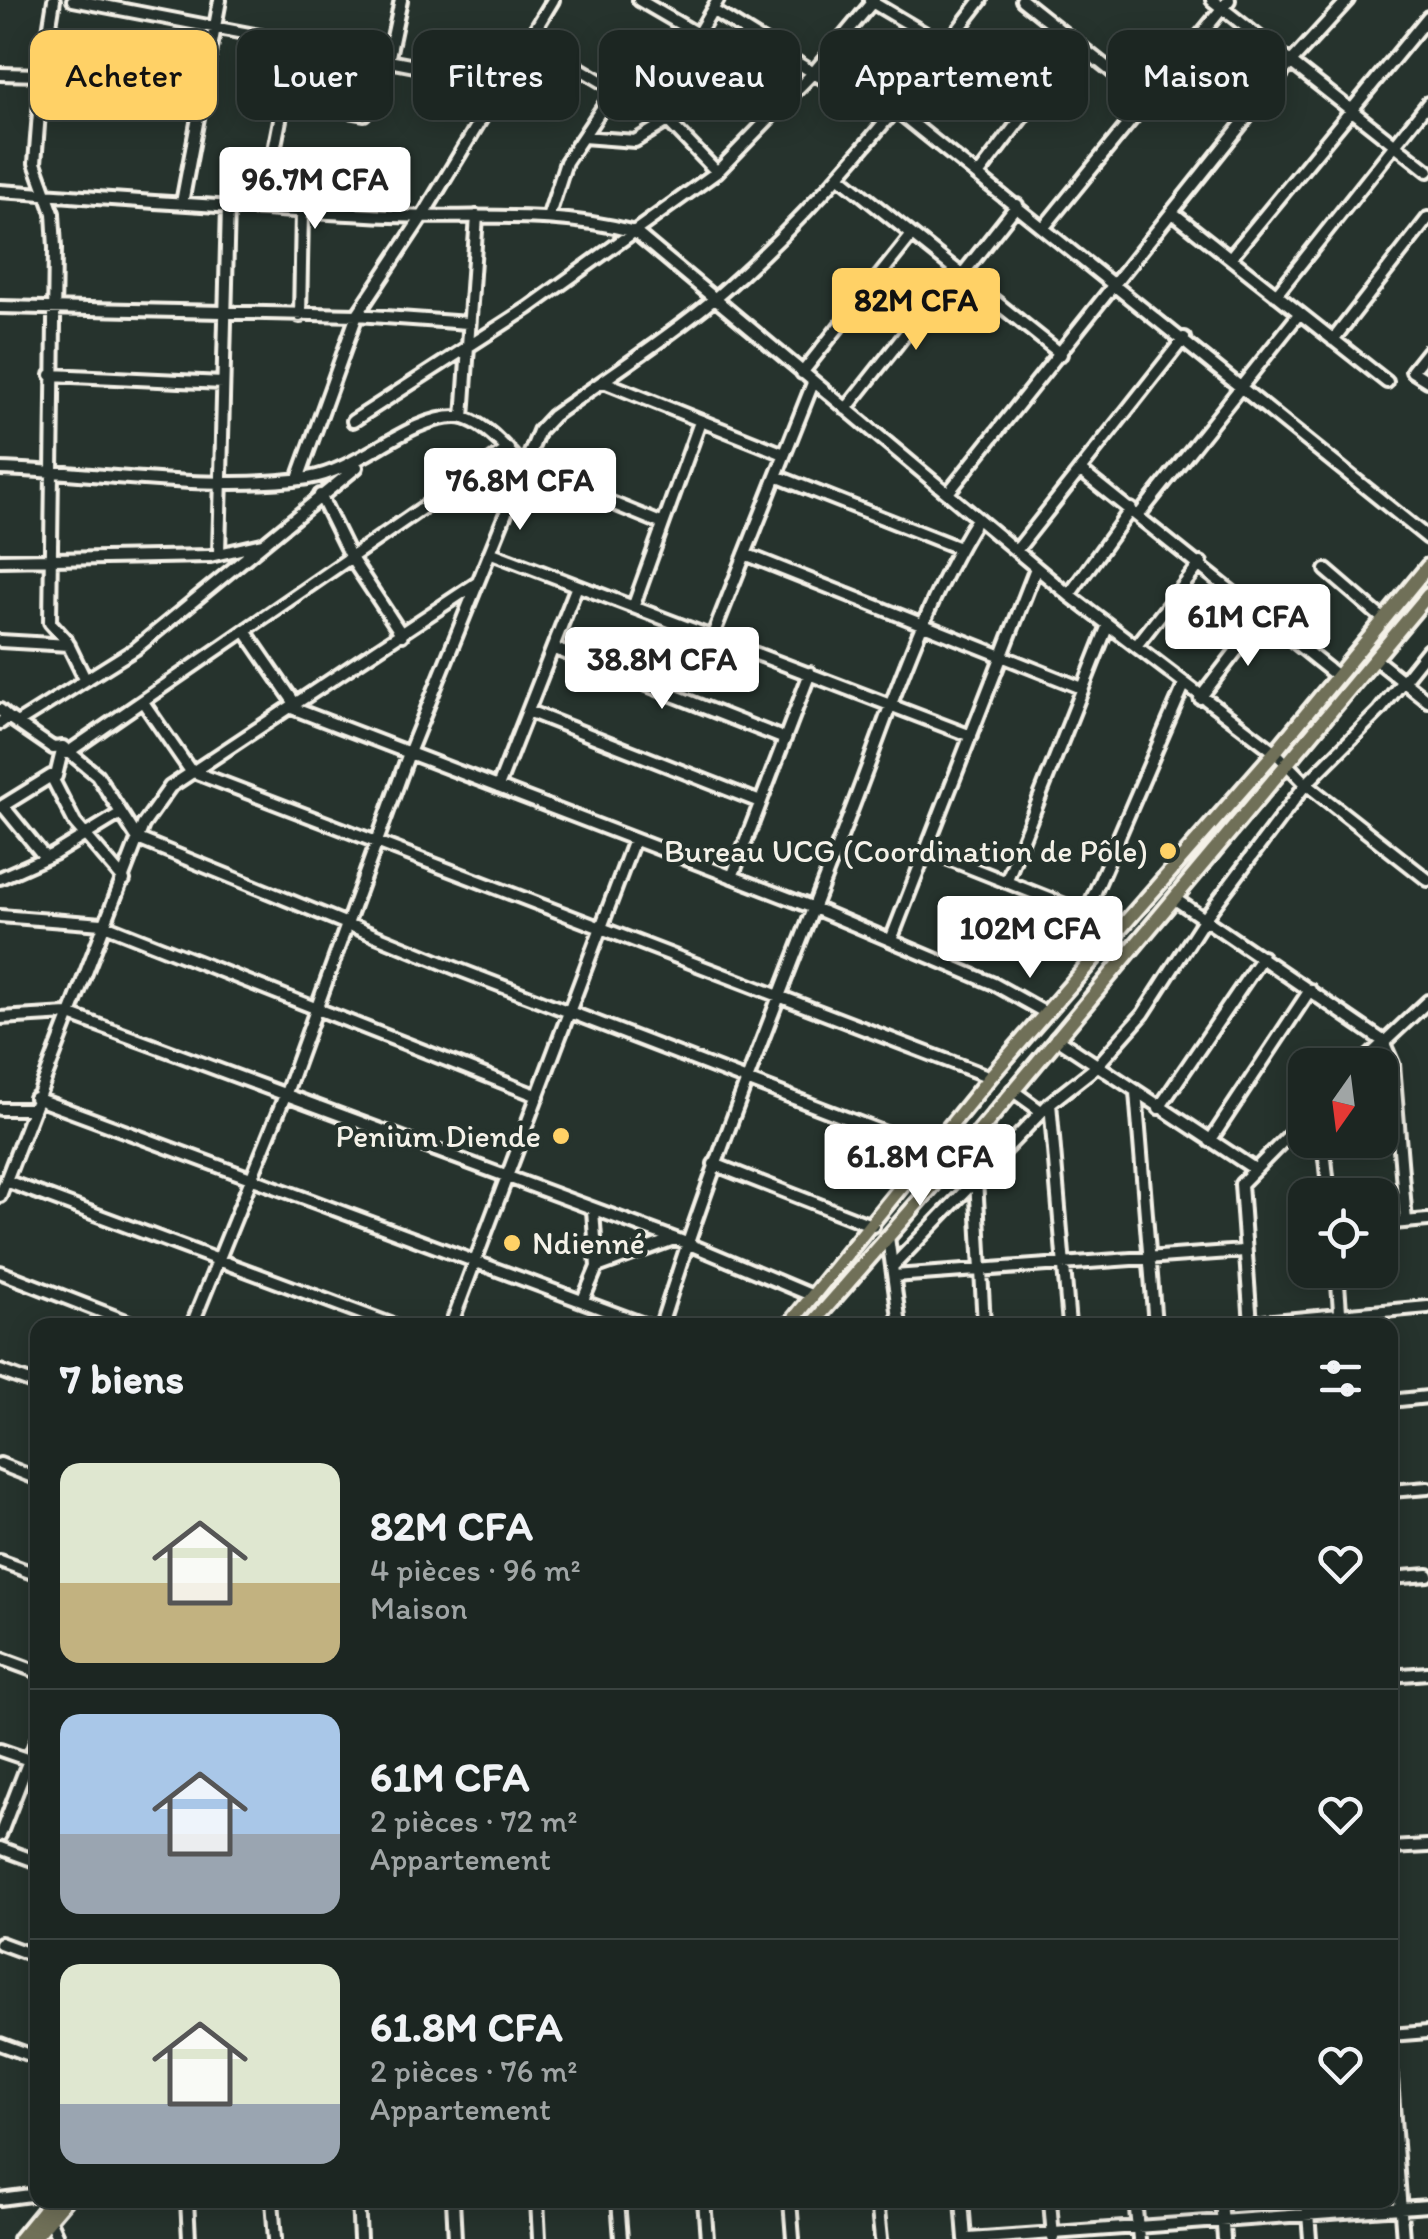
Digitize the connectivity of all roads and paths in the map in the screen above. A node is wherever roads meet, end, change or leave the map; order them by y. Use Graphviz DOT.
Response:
graph roads {
  1 [pos="54,0"];
  2 [pos="72,0"];
  3 [pos="220,0"];
  4 [pos="400,0"];
  5 [pos="553,0"];
  6 [pos="639,0"];
  7 [pos="981,0"];
  8 [pos="1022,0"];
  9 [pos="1212,0"];
  10 [pos="1348,0"];
  11 [pos="872,1"];
  12 [pos="1226,4"];
  13 [pos="715,5"];
  14 [pos="1428,17"];
  15 [pos="214,29"];
  16 [pos="49,30"];
  17 [pos="535,30"];
  18 [pos="691,30"];
  19 [pos="700,30"];
  20 [pos="743,30"];
  21 [pos="920,30"];
  22 [pos="958,30"];
  23 [pos="1059,30"];
  24 [pos="1206,30"];
  25 [pos="237,33"];
  26 [pos="393,36"];
  27 [pos="1088,53"];
  28 [pos="1292,62"];
  29 [pos="800,66"];
  30 [pos="1108,69"];
  31 [pos="812,73"];
  32 [pos="0,74"];
  33 [pos="30,74"];
  34 [pos="820,77"];
  35 [pos="1428,103"];
  36 [pos="1350,108"];
  37 [pos="599,114"];
  38 [pos="38,120"];
  39 [pos="280,120"];
  40 [pos="481,120"];
  41 [pos="887,120"];
  42 [pos="901,120"];
  43 [pos="1020,120"];
  44 [pos="1134,120"];
  45 [pos="668,121"];
  46 [pos="583,137"];
  47 [pos="1394,143"];
  48 [pos="1428,170"];
  49 [pos="716,172"];
  50 [pos="978,174"];
  51 [pos="840,177"];
  52 [pos="0,191"];
  53 [pos="47,194"];
  54 [pos="182,203"];
  55 [pos="1017,205"];
  56 [pos="228,206"];
  57 [pos="262,206"];
  58 [pos="302,212"];
  59 [pos="1173,213"];
  60 [pos="478,216"];
  61 [pos="422,217"];
  62 [pos="548,218"];
  63 [pos="1428,218"];
  64 [pos="1044,227"];
  65 [pos="635,232"];
  66 [pos="911,236"];
  67 [pos="1230,258"];
  68 [pos="958,274"];
  69 [pos="1118,284"];
  70 [pos="1276,294"];
  71 [pos="712,300"];
  72 [pos="55,306"];
  73 [pos="0,307"];
  74 [pos="225,313"];
  75 [pos="357,314"];
  76 [pos="1299,314"];
  77 [pos="300,316"];
  78 [pos="468,323"];
  79 [pos="1184,338"];
  80 [pos="1333,340"];
  81 [pos="468,348"];
  82 [pos="1428,351"];
  83 [pos="1061,354"];
  84 [pos="802,374"];
  85 [pos="51,376"];
  86 [pos="1428,381"];
  87 [pos="604,382"];
  88 [pos="813,382"];
  89 [pos="1387,382"];
  90 [pos="223,383"];
  91 [pos="1242,385"];
  92 [pos="846,409"];
  93 [pos="463,418"];
  94 [pos="352,421"];
  95 [pos="700,422"];
  96 [pos="508,449"];
  97 [pos="378,452"];
  98 [pos="784,454"];
  99 [pos="522,466"];
  100 [pos="0,469"];
  101 [pos="51,470"];
  102 [pos="1081,470"];
  103 [pos="776,476"];
  104 [pos="298,479"];
  105 [pos="218,480"];
  106 [pos="948,493"];
  107 [pos="320,495"];
  108 [pos="1135,512"];
  109 [pos="977,519"];
  110 [pos="663,524"];
  111 [pos="1428,538"];
  112 [pos="264,544"];
  113 [pos="959,548"];
  114 [pos="1016,551"];
  115 [pos="492,553"];
  116 [pos="218,554"];
  117 [pos="745,554"];
  118 [pos="350,558"];
  119 [pos="0,560"];
  120 [pos="48,562"];
  121 [pos="1201,564"];
  122 [pos="1428,566"];
  123 [pos="1036,568"];
  124 [pos="1326,570"];
  125 [pos="478,584"];
  126 [pos="578,586"];
  127 [pos="1069,596"];
  128 [pos="1428,596"];
  129 [pos="634,605"];
  130 [pos="1264,615"];
  131 [pos="1384,618"];
  132 [pos="924,625"];
  133 [pos="1108,626"];
  134 [pos="245,632"];
  135 [pos="402,634"];
  136 [pos="713,635"];
  137 [pos="0,641"];
  138 [pos="69,645"];
  139 [pos="1136,646"];
  140 [pos="553,648"];
  141 [pos="1428,650"];
  142 [pos="1002,656"];
  143 [pos="1375,659"];
  144 [pos="810,673"];
  145 [pos="1337,676"];
  146 [pos="86,680"];
  147 [pos="1401,681"];
  148 [pos="1184,684"];
  149 [pos="1082,688"];
  150 [pos="1200,698"];
  151 [pos="1428,701"];
  152 [pos="143,702"];
  153 [pos="893,705"];
  154 [pos="294,706"];
  155 [pos="528,711"];
  156 [pos="6,718"];
  157 [pos="970,736"];
  158 [pos="785,739"];
  159 [pos="65,750"];
  160 [pos="1275,752"];
  161 [pos="409,753"];
  162 [pos="1289,764"];
  163 [pos="193,772"];
  164 [pos="51,776"];
  165 [pos="1306,784"];
  166 [pos="498,788"];
  167 [pos="760,802"];
  168 [pos="1,807"];
  169 [pos="121,813"];
  170 [pos="88,835"];
  171 [pos="138,839"];
  172 [pos="634,840"];
  173 [pos="374,844"];
  174 [pos="926,850"];
  175 [pos="43,855"];
  176 [pos="732,877"];
  177 [pos="0,878"];
  178 [pos="124,880"];
  179 [pos="1428,880"];
  180 [pos="1006,882"];
  181 [pos="1175,899"];
  182 [pos="814,908"];
  183 [pos="1086,913"];
  184 [pos="0,916"];
  185 [pos="1206,918"];
  186 [pos="102,924"];
  187 [pos="344,924"];
  188 [pos="1118,926"];
  189 [pos="601,927"];
  190 [pos="891,940"];
  191 [pos="1262,957"];
  192 [pos="1310,990"];
  193 [pos="780,996"];
  194 [pos="1428,1001"];
  195 [pos="316,1008"];
  196 [pos="569,1012"];
  197 [pos="68,1014"];
  198 [pos="1046,1014"];
  199 [pos="0,1018"];
  200 [pos="1056,1038"];
  201 [pos="1383,1041"];
  202 [pos="1376,1048"];
  203 [pos="1096,1067"];
  204 [pos="990,1077"];
  205 [pos="748,1080"];
  206 [pos="1012,1090"];
  207 [pos="1136,1092"];
  208 [pos="286,1093"];
  209 [pos="538,1096"];
  210 [pos="34,1104"];
  211 [pos="1046,1107"];
  212 [pos="1159,1108"];
  213 [pos="0,1110"];
  214 [pos="1288,1135"];
  215 [pos="1210,1140"];
  216 [pos="932,1152"];
  217 [pos="714,1164"];
  218 [pos="1253,1168"];
  219 [pos="251,1175"];
  220 [pos="508,1178"];
  221 [pos="976,1178"];
  222 [pos="2,1190"];
  223 [pos="593,1210"];
  224 [pos="1428,1220"];
  225 [pos="1406,1222"];
  226 [pos="1398,1223"];
  227 [pos="872,1226"];
  228 [pos="888,1238"];
  229 [pos="674,1240"];
  230 [pos="689,1244"];
  231 [pos="1244,1252"];
  232 [pos="218,1258"];
  233 [pos="1150,1258"];
  234 [pos="476,1262"];
  235 [pos="1064,1265"];
  236 [pos="597,1267"];
  237 [pos="894,1271"];
  238 [pos="981,1271"];
  239 [pos="0,1272"];
  240 [pos="1338,1288"];
  241 [pos="813,1296"];
  242 [pos="582,1300"];
  243 [pos="1428,1308"];
  244 [pos="118,1318"];
  245 [pos="195,1318"];
  246 [pos="375,1318"];
  247 [pos="454,1318"];
  248 [pos="628,1318"];
  249 [pos="663,1318"];
  250 [pos="795,1318"];
  251 [pos="817,1318"];
  252 [pos="899,1318"];
  253 [pos="984,1318"];
  254 [pos="1068,1318"];
  255 [pos="1154,1318"];
  256 [pos="1250,1318"];
  257 [pos="1341,1318"];
  258 [pos="1356,1318"];
  259 [pos="0,1371"];
  260 [pos="30,1382"];
  261 [pos="1428,1397"];
  262 [pos="1398,1400"];
  263 [pos="0,1464"];
  264 [pos="30,1476"];
  265 [pos="1428,1488"];
  266 [pos="1398,1490"];
  267 [pos="0,1561"];
  268 [pos="30,1572"];
  269 [pos="1428,1575"];
  270 [pos="1398,1577"];
  271 [pos="0,1658"];
  272 [pos="30,1669"];
  273 [pos="1428,1673"];
  274 [pos="1398,1675"];
  275 [pos="0,1750"];
  276 [pos="30,1761"];
  277 [pos="30,1769"];
  278 [pos="0,1834"];
  279 [pos="1428,1846"];
  280 [pos="0,1848"];
  281 [pos="1398,1848"];
  282 [pos="30,1859"];
  283 [pos="0,1943"];
  284 [pos="30,1954"];
  285 [pos="1428,2032"];
  286 [pos="1398,2034"];
  287 [pos="0,2044"];
  288 [pos="30,2055"];
  289 [pos="1398,2179"];
  290 [pos="30,2195"];
  291 [pos="0,2199"];
  292 [pos="1428,2206"];
  293 [pos="1400,2207"];
  294 [pos="45,2208"];
  295 [pos="58,2208"];
  296 [pos="187,2208"];
  297 [pos="273,2208"];
  298 [pos="358,2208"];
  299 [pos="454,2208"];
  300 [pos="537,2208"];
  301 [pos="619,2208"];
  302 [pos="705,2208"];
  303 [pos="791,2208"];
  304 [pos="878,2208"];
  305 [pos="963,2208"];
  306 [pos="1051,2208"];
  307 [pos="1136,2208"];
  308 [pos="1221,2208"];
  309 [pos="1308,2208"];
  310 [pos="1385,2208"];
  311 [pos="1308,2213"];
  312 [pos="49,2219"];
  313 [pos="1222,2222"];
  314 [pos="1138,2233"];
  315 [pos="1053,2236"];
  316 [pos="20,2239"];
  317 [pos="32,2239"];
  318 [pos="58,2239"];
  319 [pos="189,2239"];
  320 [pos="276,2239"];
  321 [pos="360,2239"];
  322 [pos="456,2239"];
  323 [pos="539,2239"];
  324 [pos="621,2239"];
  325 [pos="707,2239"];
  326 [pos="793,2239"];
  327 [pos="880,2239"];
  328 [pos="967,2239"];
  329 [pos="1224,2239"];
  330 [pos="1310,2239"];
  331 [pos="1403,2239"];
  1 -- 16 [label="street"];
  2 -- 15 [label="street"];
  3 -- 15 [label="street"];
  4 -- 26 [label="street"];
  5 -- 17 [label="street"];
  6 -- 18 [label="street"];
  7 -- 22 [label="street"];
  8 -- 23 [label="street"];
  9 -- 12 [label="street"];
  10 -- 28 [label="street"];
  11 -- 21 [label="street"];
  11 -- 31 [label="street"];
  12 -- 24 [label="street"];
  12 -- 28 [label="street"];
  13 -- 19 [label="street"];
  13 -- 20 [label="street"];
  14 -- 36 [label="street"];
  15 -- 25 [label="street"];
  15 -- 54 [label="street"];
  27 -- 30 [label="street"];
  28 -- 36 [label="street"];
  28 -- 59 [label="street"];
  29 -- 31 [label="street"];
  31 -- 34 [label="street"];
  31 -- 49 [label="street"];
  32 -- 33 [label="street"];
  35 -- 47 [label="street"];
  36 -- 47 [label="street"];
  36 -- 67 [label="street"];
  37 -- 46 [label="street"];
  38 -- 53 [label="street"];
  39 -- 57 [label="street"];
  40 -- 61 [label="street"];
  41 -- 51 [label="street"];
  42 -- 50 [label="street"];
  43 -- 50 [label="street"];
  44 -- 64 [label="street"];
  45 -- 46 [label="street"];
  45 -- 49 [label="street"];
  46 -- 62 [label="street"];
  47 -- 48 [label="street"];
  47 -- 70 [label="street"];
  49 -- 65 [label="street"];
  50 -- 55 [label="street"];
  51 -- 66 [label="street"];
  51 -- 71 [label="street"];
  52 -- 53 [label="street"];
  53 -- 54 [label="street"];
  53 -- 72 [label="street"];
  54 -- 56 [label="street"];
  55 -- 64 [label="street"];
  55 -- 68 [label="street"];
  56 -- 57 [label="street"];
  56 -- 74 [label="street"];
  57 -- 58 [label="street"];
  58 -- 61 [label="street"];
  58 -- 77 [label="street"];
  59 -- 67 [label="street"];
  59 -- 69 [label="street"];
  60 -- 61 [label="street"];
  60 -- 62 [label="street"];
  60 -- 78 [label="street"];
  61 -- 75 [label="street"];
  62 -- 65 [label="street"];
  63 -- 80 [label="street"];
  64 -- 69 [label="street"];
  65 -- 71 [label="street"];
  65 -- 81 [label="street"];
  66 -- 68 [label="street"];
  66 -- 84 [label="street"];
  67 -- 70 [label="street"];
  68 -- 83 [label="street"];
  68 -- 92 [label="street"];
  69 -- 79 [label="street"];
  69 -- 83 [label="street"];
  70 -- 76 [label="street"];
  71 -- 84 [label="street"];
  71 -- 87 [label="street"];
  72 -- 73 [label="street"];
  72 -- 74 [label="street"];
  72 -- 85 [label="street"];
  74 -- 77 [label="street"];
  74 -- 90 [label="street"];
  75 -- 77 [label="street"];
  75 -- 78 [label="street"];
  75 -- 104 [label="street"];
  76 -- 80 [label="street"];
  76 -- 91 [label="street"];
  78 -- 81 [label="street"];
  79 -- 91 [label="street"];
  79 -- 102 [label="street"];
  80 -- 89 [label="street"];
  81 -- 93 [label="street"];
  81 -- 94 [label="street"];
  82 -- 86 [label="street"];
  83 -- 106 [label="street"];
  84 -- 88 [label="street"];
  85 -- 90 [label="street"];
  85 -- 101 [label="street"];
  87 -- 95 [label="street"];
  87 -- 99 [label="street"];
  88 -- 92 [label="street"];
  88 -- 98 [label="street"];
  90 -- 105 [label="street"];
  91 -- 108 [label="street"];
  91 -- 111 [label="street"];
  92 -- 106 [label="street"];
  93 -- 96 [label="street"];
  93 -- 97 [label="street"];
  95 -- 98 [label="street"];
  95 -- 110 [label="street"];
  96 -- 99 [label="street"];
  96 -- 118 [label="street"];
  97 -- 104 [label="street"];
  97 -- 107 [label="street"];
  98 -- 103 [label="street"];
  99 -- 110 [label="street"];
  99 -- 115 [label="street"];
  100 -- 101 [label="street"];
  101 -- 105 [label="street"];
  101 -- 120 [label="street"];
  102 -- 108 [label="street"];
  102 -- 114 [label="street"];
  103 -- 113 [label="street"];
  103 -- 117 [label="street"];
  104 -- 105 [label="street"];
  105 -- 116 [label="street"];
  106 -- 109 [label="street"];
  107 -- 112 [label="street"];
  107 -- 118 [label="street"];
  108 -- 121 [label="street"];
  108 -- 127 [label="street"];
  109 -- 113 [label="street"];
  109 -- 114 [label="street"];
  110 -- 129 [label="street"];
  112 -- 116 [label="street"];
  112 -- 146 [label="street"];
  113 -- 132 [label="street"];
  114 -- 123 [label="street"];
  115 -- 125 [label="street"];
  115 -- 126 [label="street"];
  116 -- 120 [label="street"];
  117 -- 132 [label="street"];
  117 -- 136 [label="street"];
  118 -- 134 [label="street"];
  118 -- 135 [label="street"];
  119 -- 120 [label="street"];
  120 -- 138 [label="street"];
  121 -- 130 [label="street"];
  121 -- 139 [label="street"];
  122 -- 131 [label="main road"];
  123 -- 127 [label="street"];
  123 -- 142 [label="street"];
  124 -- 131 [label="street"];
  125 -- 135 [label="street"];
  125 -- 161 [label="street"];
  126 -- 129 [label="street"];
  126 -- 140 [label="street"];
  127 -- 133 [label="street"];
  128 -- 143 [label="main road"];
  129 -- 136 [label="street"];
  130 -- 145 [label="street"];
  130 -- 150 [label="street"];
  131 -- 145 [label="main road"];
  132 -- 142 [label="street"];
  132 -- 153 [label="street"];
  133 -- 139 [label="street"];
  133 -- 149 [label="street"];
  134 -- 152 [label="street"];
  134 -- 154 [label="street"];
  135 -- 154 [label="street"];
  136 -- 144 [label="street"];
  137 -- 138 [label="street"];
  138 -- 146 [label="street"];
  139 -- 148 [label="street"];
  140 -- 155 [label="street"];
  140 -- 158 [label="street"];
  141 -- 147 [label="street"];
  142 -- 149 [label="street"];
  142 -- 157 [label="street"];
  143 -- 147 [label="street"];
  143 -- 162 [label="main road"];
  144 -- 153 [label="street"];
  144 -- 158 [label="street"];
  145 -- 160 [label="main road"];
  146 -- 156 [label="street"];
  147 -- 151 [label="street"];
  147 -- 165 [label="street"];
  148 -- 150 [label="street"];
  148 -- 183 [label="street"];
  149 -- 180 [label="street"];
  150 -- 160 [label="street"];
  152 -- 159 [label="street"];
  152 -- 163 [label="street"];
  153 -- 157 [label="street"];
  153 -- 182 [label="street"];
  154 -- 161 [label="street"];
  154 -- 163 [label="street"];
  155 -- 166 [label="street"];
  155 -- 167 [label="street"];
  156 -- 159 [label="street"];
  157 -- 174 [label="street"];
  158 -- 167 [label="street"];
  159 -- 164 [label="street"];
  159 -- 169 [label="street"];
  160 -- 162 [label="street"];
  160 -- 188 [label="main road"];
  161 -- 166 [label="street"];
  161 -- 173 [label="street"];
  162 -- 165 [label="street"];
  162 -- 181 [label="main road"];
  163 -- 171 [label="street"];
  163 -- 173 [label="street"];
  164 -- 168 [label="street"];
  164 -- 170 [label="street"];
  165 -- 179 [label="street"];
  165 -- 185 [label="street"];
  166 -- 172 [label="street"];
  167 -- 176 [label="street"];
  168 -- 175 [label="street"];
  169 -- 170 [label="street"];
  169 -- 171 [label="street"];
  170 -- 175 [label="street"];
  170 -- 178 [label="street"];
  171 -- 178 [label="street"];
  171 -- 187 [label="street"];
  172 -- 176 [label="street"];
  172 -- 189 [label="street"];
  173 -- 187 [label="street"];
  173 -- 189 [label="street"];
  174 -- 180 [label="street"];
  174 -- 190 [label="street"];
  175 -- 177 [label="street"];
  176 -- 182 [label="street"];
  178 -- 186 [label="street"];
  180 -- 183 [label="street"];
  181 -- 185 [label="street"];
  181 -- 200 [label="main road"];
  182 -- 190 [label="street"];
  182 -- 193 [label="street"];
  183 -- 188 [label="street"];
  184 -- 186 [label="street"];
  185 -- 191 [label="street"];
  185 -- 203 [label="street"];
  186 -- 195 [label="street"];
  186 -- 197 [label="street"];
  187 -- 195 [label="street"];
  187 -- 196 [label="street"];
  188 -- 198 [label="main road"];
  189 -- 193 [label="street"];
  189 -- 196 [label="street"];
  190 -- 198 [label="street"];
  191 -- 192 [label="street"];
  191 -- 212 [label="street"];
  192 -- 201 [label="street"];
  192 -- 215 [label="street"];
  193 -- 204 [label="street"];
  193 -- 205 [label="street"];
  194 -- 201 [label="street"];
  195 -- 208 [label="street"];
  195 -- 209 [label="street"];
  196 -- 205 [label="street"];
  196 -- 209 [label="street"];
  197 -- 199 [label="street"];
  197 -- 208 [label="street"];
  197 -- 210 [label="street"];
  198 -- 204 [label="main road"];
  200 -- 203 [label="street"];
  200 -- 206 [label="main road"];
  201 -- 202 [label="street"];
  201 -- 225 [label="street"];
  203 -- 207 [label="street"];
  203 -- 211 [label="street"];
  204 -- 216 [label="main road"];
  205 -- 216 [label="street"];
  205 -- 217 [label="street"];
  206 -- 211 [label="street"];
  206 -- 228 [label="main road"];
  207 -- 212 [label="street"];
  207 -- 233 [label="street"];
  208 -- 219 [label="street"];
  208 -- 220 [label="street"];
  209 -- 220 [label="street"];
  210 -- 213 [label="street"];
  210 -- 219 [label="street"];
  210 -- 222 [label="street"];
  211 -- 221 [label="street"];
  211 -- 235 [label="street"];
  212 -- 215 [label="street"];
  214 -- 218 [label="street"];
  215 -- 218 [label="street"];
  216 -- 227 [label="main road"];
  217 -- 227 [label="street"];
  217 -- 230 [label="street"];
  218 -- 231 [label="street"];
  219 -- 232 [label="street"];
  219 -- 234 [label="street"];
  220 -- 223 [label="street"];
  220 -- 234 [label="street"];
  221 -- 237 [label="street"];
  221 -- 238 [label="street"];
  222 -- 232 [label="street"];
  223 -- 229 [label="street"];
  223 -- 236 [label="street"];
  224 -- 225 [label="street"];
  225 -- 226 [label="street"];
  227 -- 241 [label="main road"];
  228 -- 237 [label="street"];
  228 -- 251 [label="main road"];
  229 -- 230 [label="street"];
  229 -- 236 [label="street"];
  230 -- 241 [label="street"];
  230 -- 249 [label="street"];
  231 -- 233 [label="street"];
  231 -- 256 [label="street"];
  232 -- 245 [label="street"];
  232 -- 246 [label="street"];
  233 -- 235 [label="street"];
  233 -- 255 [label="street"];
  234 -- 242 [label="street"];
  234 -- 247 [label="street"];
  235 -- 238 [label="street"];
  235 -- 254 [label="street"];
  236 -- 242 [label="street"];
  237 -- 238 [label="street"];
  237 -- 252 [label="street"];
  238 -- 253 [label="street"];
  239 -- 244 [label="street"];
  240 -- 257 [label="street"];
  241 -- 250 [label="main road"];
  242 -- 248 [label="street"];
  243 -- 258 [label="street"];
  259 -- 260 [label="street"];
  261 -- 262 [label="street"];
  263 -- 264 [label="street"];
  265 -- 266 [label="street"];
  267 -- 268 [label="street"];
  269 -- 270 [label="street"];
  271 -- 272 [label="street"];
  273 -- 274 [label="street"];
  275 -- 276 [label="street"];
  277 -- 278 [label="street"];
  279 -- 281 [label="street"];
  280 -- 282 [label="street"];
  283 -- 284 [label="street"];
  285 -- 286 [label="street"];
  287 -- 288 [label="street"];
  289 -- 293 [label="street"];
  290 -- 291 [label="street"];
  292 -- 293 [label="street"];
  293 -- 331 [label="street"];
  294 -- 316 [label="main road"];
  295 -- 312 [label="main road"];
  296 -- 319 [label="street"];
  297 -- 320 [label="street"];
  298 -- 321 [label="street"];
  299 -- 322 [label="street"];
  300 -- 323 [label="street"];
  301 -- 324 [label="street"];
  302 -- 325 [label="street"];
  303 -- 326 [label="street"];
  304 -- 327 [label="street"];
  305 -- 328 [label="street"];
  306 -- 315 [label="street"];
  307 -- 314 [label="street"];
  308 -- 313 [label="street"];
  309 -- 311 [label="street"];
  310 -- 311 [label="street"];
  311 -- 313 [label="street"];
  311 -- 330 [label="street"];
  312 -- 317 [label="main road"];
  312 -- 318 [label="street"];
  313 -- 314 [label="street"];
  313 -- 329 [label="street"];
  314 -- 315 [label="street"];
  315 -- 328 [label="street"];
}
